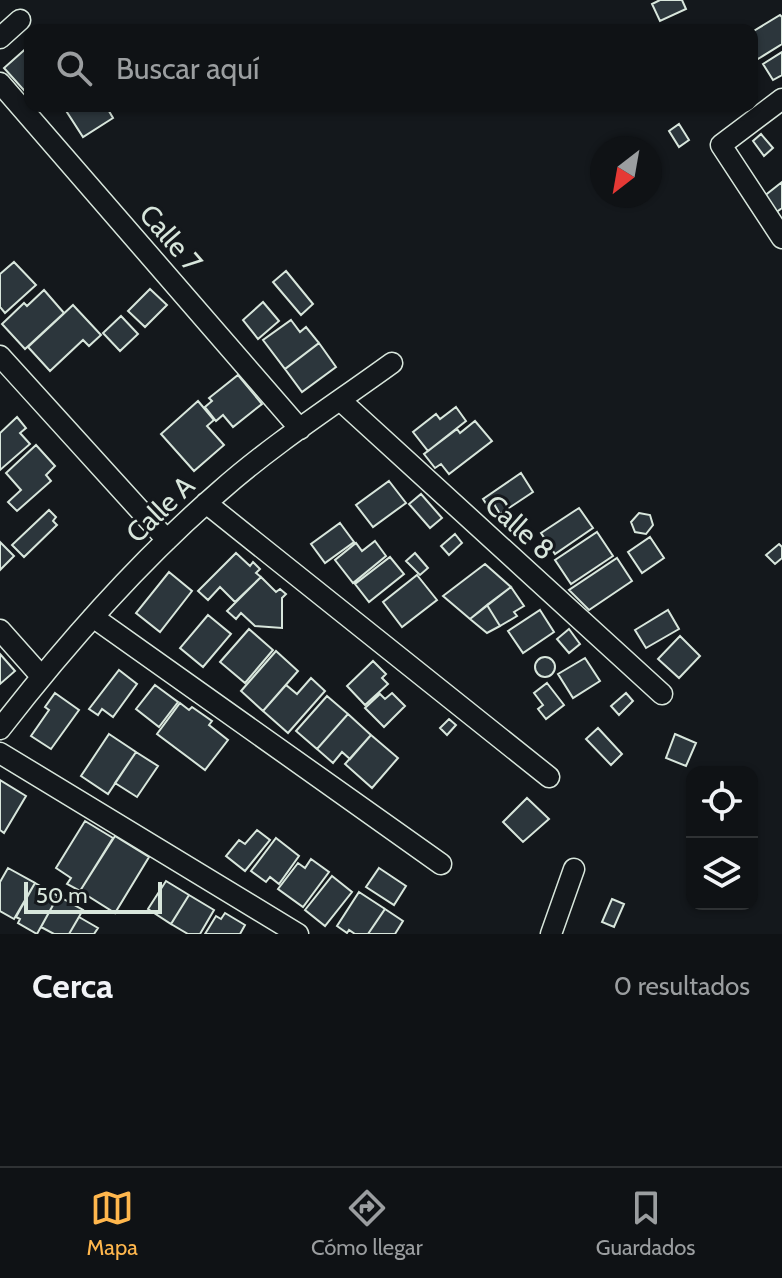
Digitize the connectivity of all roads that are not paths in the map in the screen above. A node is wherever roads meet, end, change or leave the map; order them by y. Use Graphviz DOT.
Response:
graph roads {
  1 [pos="20,20"];
  2 [pos="0,38"];
  3 [pos="0,83"];
  4 [pos="782,99"];
  5 [pos="24,111"];
  6 [pos="25,112"];
  7 [pos="782,238"];
  8 [pos="0,356"];
  9 [pos="392,363"];
  10 [pos="340,400"];
  11 [pos="300,429"];
  12 [pos="206,503"];
  13 [pos="167,540"];
  14 [pos="93,617"];
  15 [pos="0,630"];
  16 [pos="41,676"];
  17 [pos="662,694"];
  18 [pos="0,729"];
  19 [pos="0,753"];
  20 [pos="549,777"];
  21 [pos="441,864"];
  22 [pos="574,869"];
  23 [pos="298,934"];
  24 [pos="551,934"];
  1 -- 2 [label="street"];
  3 -- 5 [label="street, Calle 7"];
  4 -- 7 [label="street"];
  6 -- 11 [label="street, Calle 7"];
  8 -- 13 [label="street"];
  9 -- 10 [label="street, Calle A"];
  10 -- 11 [label="street, Calle A"];
  10 -- 17 [label="street, Calle 8"];
  11 -- 12 [label="street, Calle A"];
  12 -- 13 [label="street, Calle A"];
  12 -- 20 [label="street"];
  13 -- 14 [label="street, Calle A"];
  14 -- 16 [label="street, Calle A"];
  14 -- 21 [label="street"];
  15 -- 16 [label="street"];
  16 -- 18 [label="street, Calle A"];
  19 -- 23 [label="street"];
  22 -- 24 [label="street"];
}
